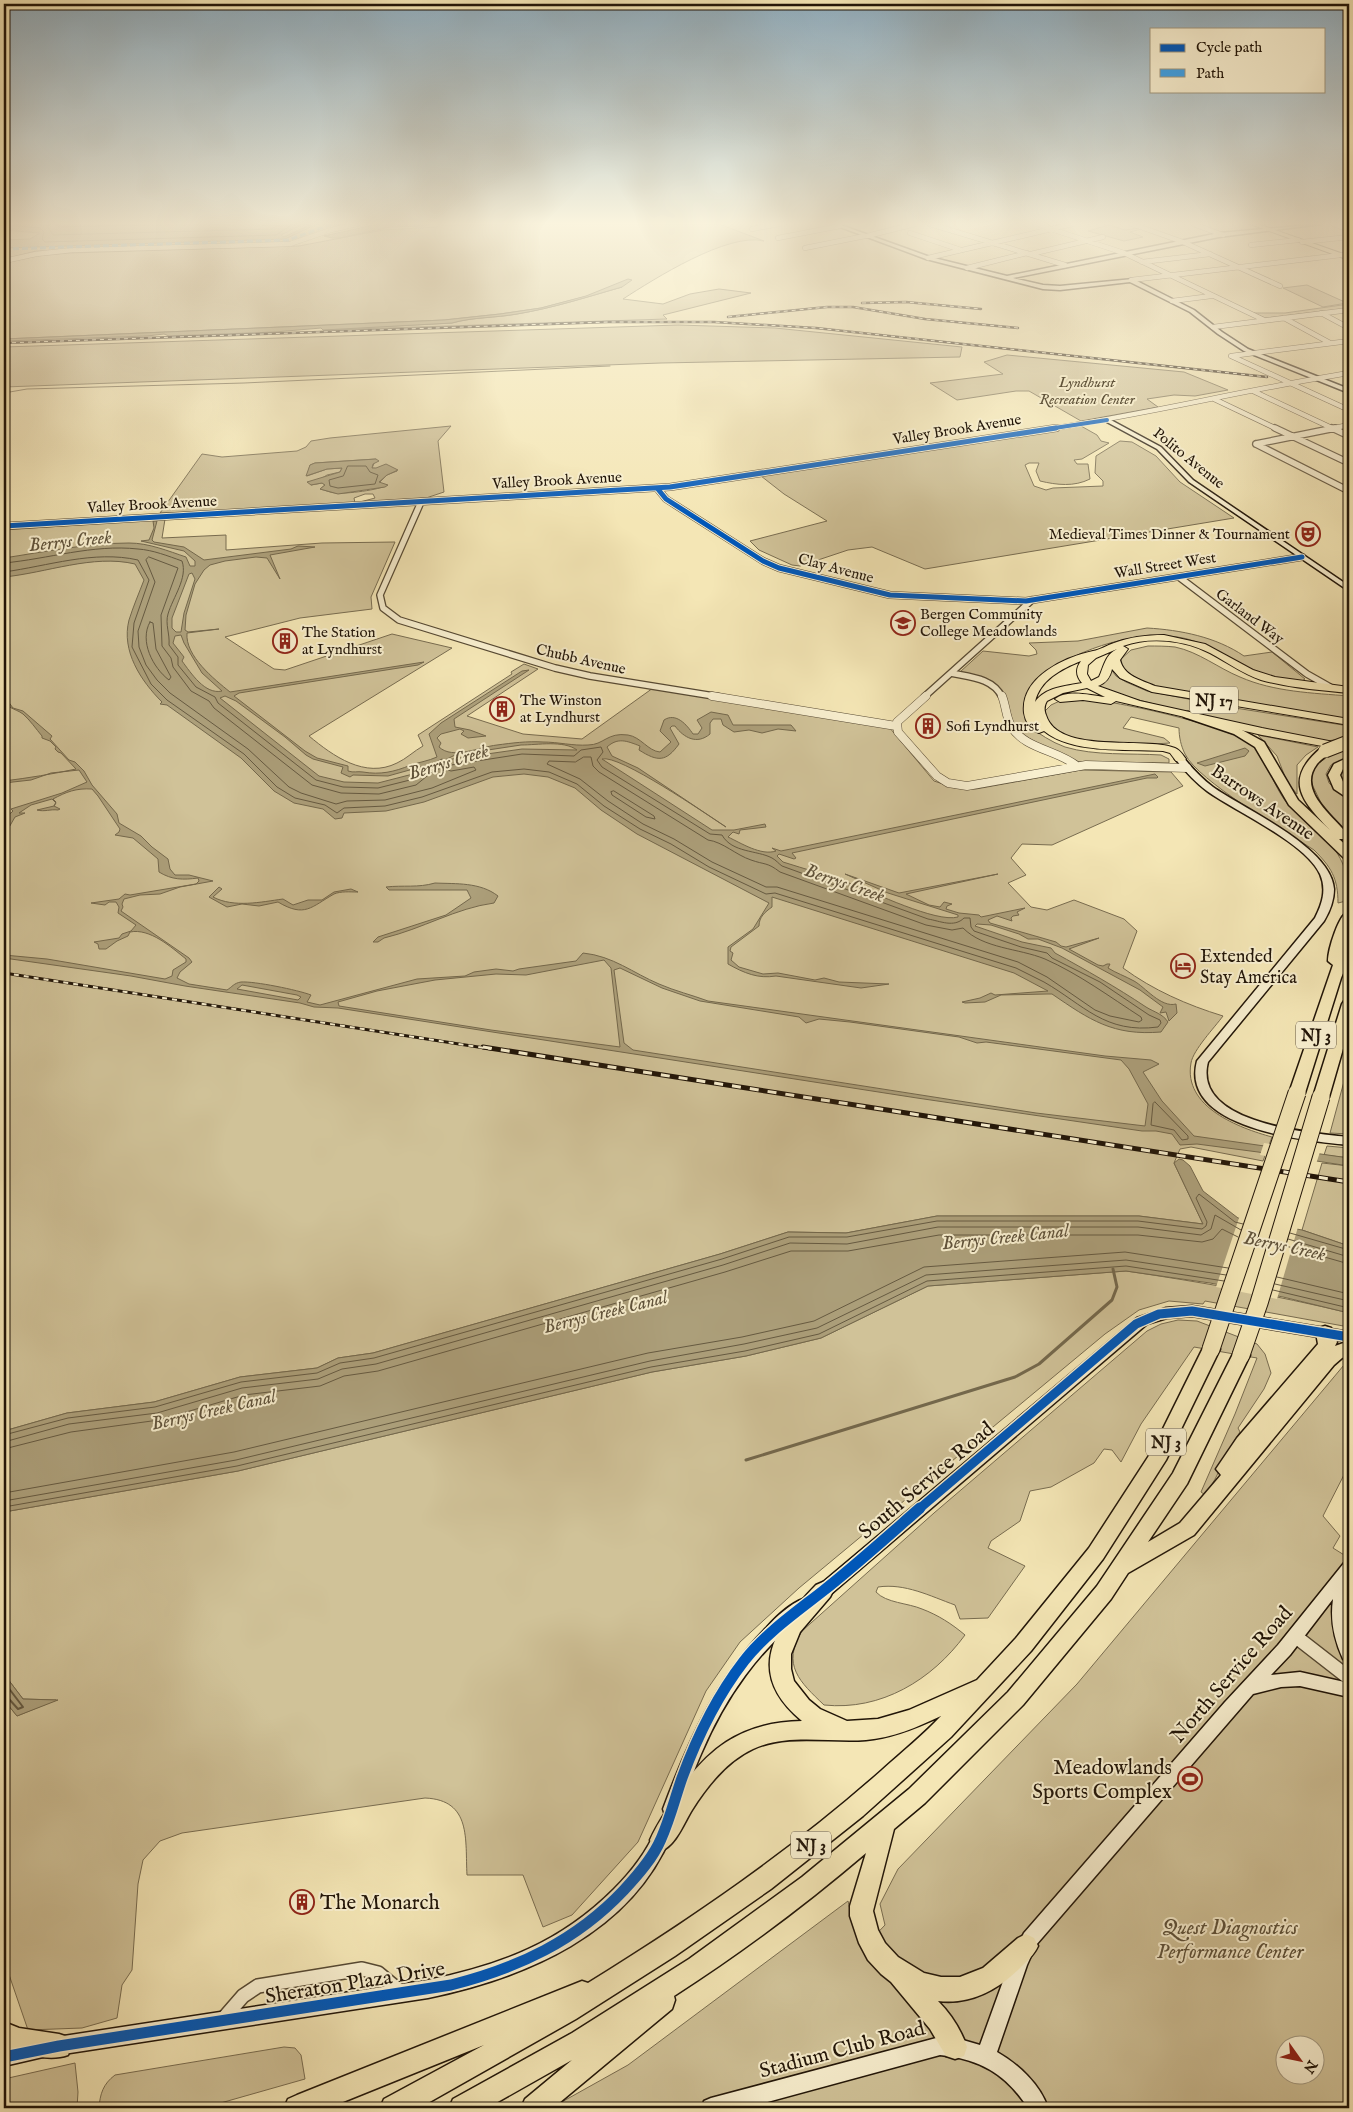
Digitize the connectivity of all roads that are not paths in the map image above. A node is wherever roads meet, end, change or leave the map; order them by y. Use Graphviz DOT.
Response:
graph roads {
  1 [pos="1207,323"];
  2 [pos="1245,323"];
  3 [pos="1292,323"];
  4 [pos="1213,327"];
  5 [pos="1349,340"];
  6 [pos="1330,343"];
  7 [pos="1252,353"];
  8 [pos="1349,373"];
  9 [pos="1316,378"];
  10 [pos="1291,383"];
  11 [pos="1253,391"];
  12 [pos="1349,391"];
  13 [pos="1214,398"];
  14 [pos="1349,410"];
  15 [pos="1107,420"];
  16 [pos="1349,424"];
  17 [pos="1333,428"];
  18 [pos="1293,436"];
  19 [pos="1349,436"];
  20 [pos="1349,463"];
  21 [pos="657,488"];
  22 [pos="1349,491"];
  23 [pos="421,502"];
  24 [pos="4,526"];
  25 [pos="1302,557"];
  26 [pos="1179,577"];
  27 [pos="1349,590"];
  28 [pos="1032,600"];
  29 [pos="1113,646"];
  30 [pos="1133,646"];
  31 [pos="951,672"];
  32 [pos="1306,674"];
  33 [pos="1298,684"];
  34 [pos="1089,685"];
  35 [pos="1334,688"];
  36 [pos="1349,691"];
  37 [pos="1183,714"];
  38 [pos="1039,717"];
  39 [pos="1349,722"];
  40 [pos="896,726"];
  41 [pos="1349,744"];
  42 [pos="1349,761"];
  43 [pos="1184,764"];
  44 [pos="1078,766"];
  45 [pos="1349,795"];
  46 [pos="1349,843"];
  47 [pos="1349,855"];
  48 [pos="1349,915"];
  49 [pos="1349,944"];
  50 [pos="1334,978"];
  51 [pos="1349,1004"];
  52 [pos="1349,1141"];
  53 [pos="1325,1333"];
  54 [pos="1349,1337"];
  55 [pos="1349,1348"];
  56 [pos="1211,1500"];
  57 [pos="1121,1568"];
  58 [pos="1348,1569"];
  59 [pos="823,1592"];
  60 [pos="1295,1636"];
  61 [pos="1349,1654"];
  62 [pos="1349,1678"];
  63 [pos="986,1686"];
  64 [pos="1249,1688"];
  65 [pos="1349,1690"];
  66 [pos="851,1730"];
  67 [pos="884,1824"];
  68 [pos="660,1840"];
  69 [pos="1026,1946"];
  70 [pos="713,1956"];
  71 [pos="897,1972"];
  72 [pos="617,1980"];
  73 [pos="402,1993"];
  74 [pos="222,2020"];
  75 [pos="4,2034"];
  76 [pos="59,2046"];
  77 [pos="955,2047"];
  78 [pos="986,2056"];
  79 [pos="4,2057"];
  80 [pos="296,2108"];
  81 [pos="393,2108"];
  82 [pos="462,2108"];
  83 [pos="534,2108"];
  84 [pos="710,2108"];
  85 [pos="1039,2108"];
  1 -- 4 [label="street"];
  2 -- 4 [label="street"];
  3 -- 6 [label="street"];
  4 -- 7 [label="street"];
  5 -- 6 [label="street"];
  6 -- 7 [label="street"];
  7 -- 9 [label="street"];
  7 -- 10 [label="street"];
  8 -- 9 [label="street, Valley Brook Avenue"];
  9 -- 10 [label="street, Valley Brook Avenue"];
  9 -- 12 [label="street"];
  10 -- 11 [label="street, Valley Brook Avenue"];
  10 -- 14 [label="street"];
  11 -- 13 [label="street, Valley Brook Avenue"];
  11 -- 17 [label="street"];
  13 -- 15 [label="street, Valley Brook Avenue"];
  13 -- 18 [label="street"];
  15 -- 21 [label="street, Valley Brook Avenue"];
  15 -- 25 [label="street, Polito Avenue"];
  16 -- 17 [label="street"];
  17 -- 18 [label="street"];
  17 -- 19 [label="street"];
  18 -- 20 [label="street"];
  18 -- 22 [label="street"];
  21 -- 23 [label="street, Valley Brook Avenue"];
  21 -- 28 [label="street, Clay Avenue"];
  23 -- 24 [label="street, Valley Brook Avenue"];
  23 -- 40 [label="street, Chubb Avenue"];
  25 -- 26 [label="street, Wall Street West"];
  25 -- 27 [label="street, Polito Avenue"];
  26 -- 28 [label="street, Wall Street West"];
  26 -- 32 [label="street, Garland Way"];
  28 -- 31 [label="street"];
  29 -- 33 [label="main road, NJ 17"];
  29 -- 34 [label="main road, NJ 17"];
  29 -- 43 [label="main road"];
  30 -- 34 [label="main road"];
  30 -- 36 [label="main road, NJ 17"];
  30 -- 39 [label="main road, NJ 17"];
  31 -- 40 [label="street"];
  31 -- 44 [label="street"];
  32 -- 33 [label="street"];
  32 -- 35 [label="street, Garland Way"];
  33 -- 35 [label="main road, NJ 17"];
  34 -- 37 [label="main road, NJ 17"];
  34 -- 38 [label="main road"];
  35 -- 36 [label="main road, NJ 17"];
  37 -- 38 [label="main road"];
  37 -- 41 [label="main road, NJ 17"];
  37 -- 47 [label="highway"];
  38 -- 43 [label="main road"];
  40 -- 44 [label="street"];
  41 -- 46 [label="highway, bridge"];
  42 -- 45 [label="highway"];
  43 -- 44 [label="street"];
  43 -- 52 [label="street, Barrows Avenue"];
  48 -- 50 [label="highway"];
  49 -- 50 [label="highway, NJ 3"];
  50 -- 63 [label="highway, NJ 3, bridge"];
  51 -- 57 [label="highway, NJ 3, bridge"];
  53 -- 54 [label="street"];
  53 -- 56 [label="highway"];
  53 -- 59 [label="street, South Service Road"];
  55 -- 56 [label="highway"];
  56 -- 57 [label="highway"];
  57 -- 67 [label="highway, NJ 3"];
  58 -- 60 [label="street, North Service Road"];
  58 -- 61 [label="street"];
  59 -- 66 [label="highway"];
  59 -- 68 [label="street, South Service Road"];
  60 -- 62 [label="street"];
  60 -- 64 [label="street, North Service Road"];
  63 -- 66 [label="highway"];
  63 -- 72 [label="highway, NJ 3"];
  64 -- 65 [label="street"];
  64 -- 69 [label="street, North Service Road"];
  66 -- 68 [label="highway"];
  67 -- 70 [label="highway, NJ 3"];
  67 -- 71 [label="highway"];
  68 -- 73 [label="street, Sheraton Plaza Drive"];
  69 -- 71 [label="highway"];
  69 -- 78 [label="street, North Service Road"];
  70 -- 82 [label="highway, NJ 3"];
  70 -- 83 [label="highway"];
  71 -- 77 [label="highway"];
  72 -- 80 [label="highway"];
  72 -- 81 [label="highway, NJ 3"];
  73 -- 74 [label="street, Sheraton Plaza Drive"];
  73 -- 74 [label="street"];
  74 -- 76 [label="street, Sheraton Plaza Drive"];
  75 -- 76 [label="highway"];
  76 -- 79 [label="street, Sheraton Plaza Drive"];
  77 -- 78 [label="street, Stadium Club Road"];
  77 -- 84 [label="street, Stadium Club Road"];
  78 -- 85 [label="street, Stadium Club Road"];
}
